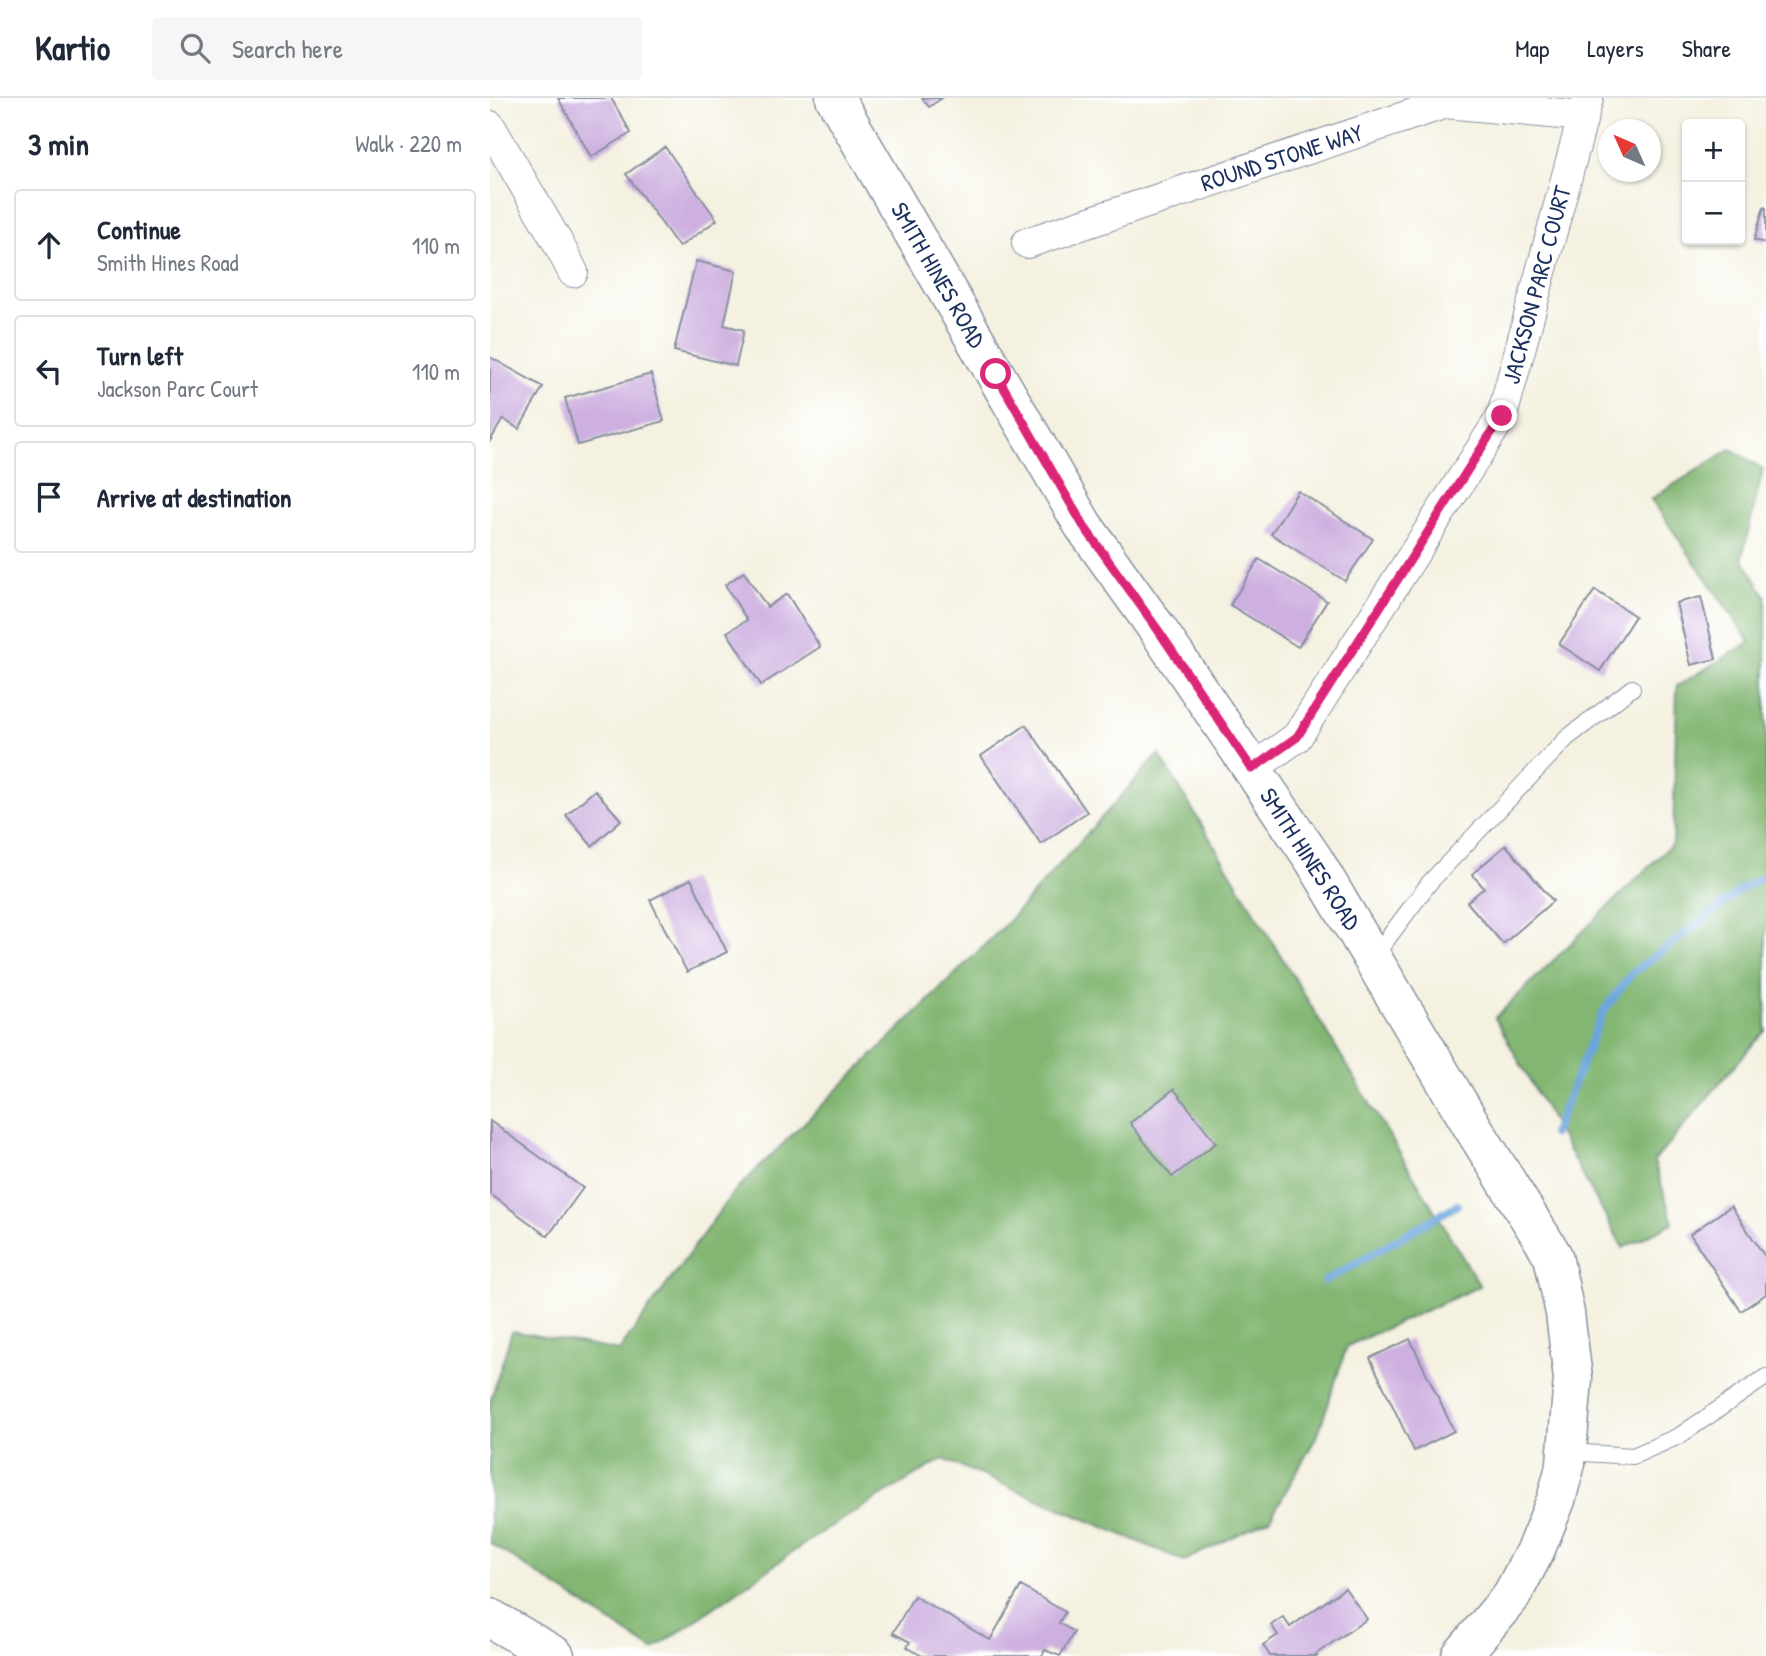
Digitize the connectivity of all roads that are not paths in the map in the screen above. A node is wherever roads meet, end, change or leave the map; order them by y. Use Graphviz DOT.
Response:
graph roads {
  1 [pos="835,98"];
  2 [pos="1585,107"];
  3 [pos="490,126"];
  4 [pos="1027,243"];
  5 [pos="573,272"];
  6 [pos="1632,688"];
  7 [pos="1252,769"];
  8 [pos="1373,958"];
  9 [pos="1766,1377"];
  10 [pos="1567,1452"];
  11 [pos="490,1618"];
  12 [pos="555,1656"];
  13 [pos="1461,1656"];
  1 -- 7 [label="street, SMITH HINES ROAD"];
  2 -- 4 [label="street, ROUND STONE WAY"];
  2 -- 7 [label="street, JACKSON PARC COURT"];
  3 -- 5 [label="street"];
  6 -- 8 [label="lane"];
  7 -- 8 [label="street, SMITH HINES ROAD"];
  8 -- 10 [label="street, SMITH HINES ROAD"];
  9 -- 10 [label="lane"];
  10 -- 13 [label="street, SMITH HINES ROAD"];
  11 -- 12 [label="street"];
}
